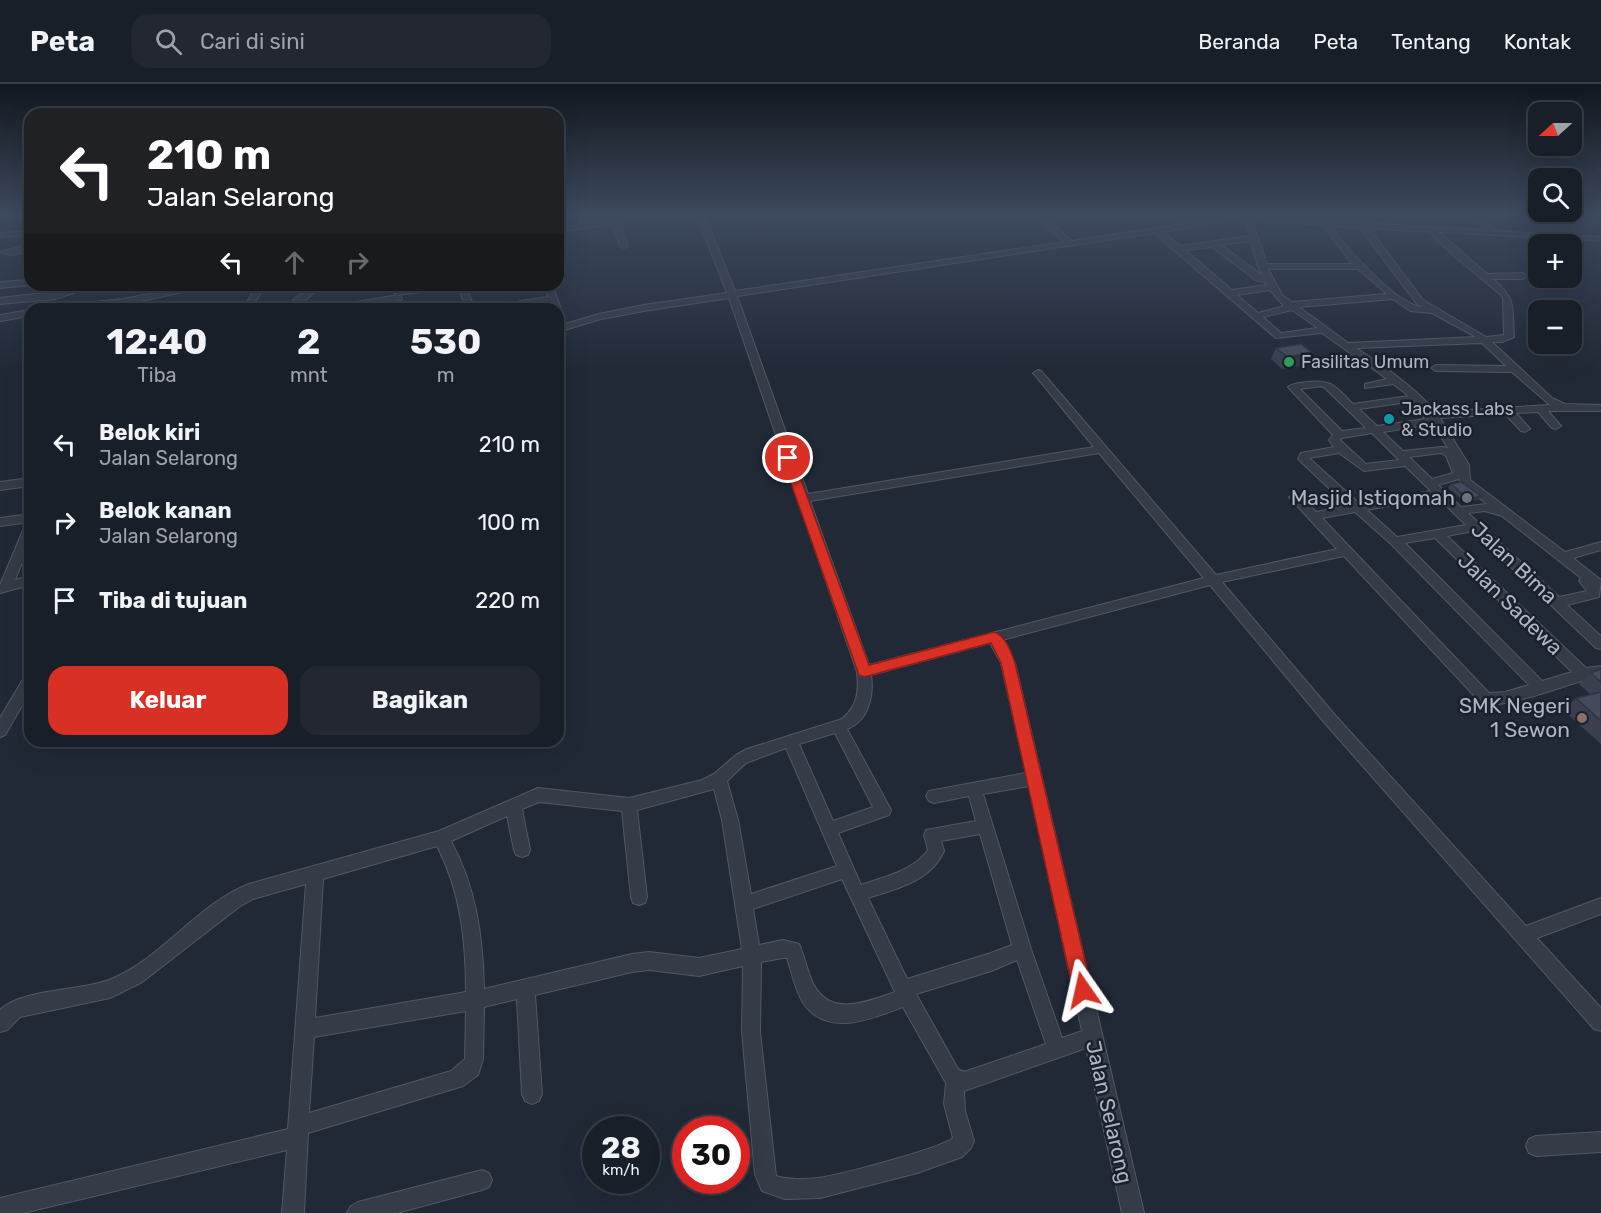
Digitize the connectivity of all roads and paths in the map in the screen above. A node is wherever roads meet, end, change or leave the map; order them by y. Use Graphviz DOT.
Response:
graph roads {
  1 [pos="721,266"];
  2 [pos="920,266"];
  3 [pos="1198,266"];
  4 [pos="1243,266"];
  5 [pos="1359,266"];
  6 [pos="1391,266"];
  7 [pos="1473,266"];
  8 [pos="1262,267"];
  9 [pos="1487,276"];
  10 [pos="1523,276"];
  11 [pos="1372,278"];
  12 [pos="1402,279"];
  13 [pos="24,283"];
  14 [pos="1269,283"];
  15 [pos="0,285"];
  16 [pos="70,291"];
  17 [pos="145,291"];
  18 [pos="179,291"];
  19 [pos="315,291"];
  20 [pos="550,291"];
  21 [pos="397,292"];
  22 [pos="1230,293"];
  23 [pos="732,294"];
  24 [pos="1395,296"];
  25 [pos="142,298"];
  26 [pos="552,299"];
  27 [pos="0,301"];
  28 [pos="116,303"];
  29 [pos="295,303"];
  30 [pos="363,303"];
  31 [pos="523,303"];
  32 [pos="554,303"];
  33 [pos="1290,306"];
  34 [pos="1432,310"];
  35 [pos="24,314"];
  36 [pos="1256,316"];
  37 [pos="564,317"];
  38 [pos="0,318"];
  39 [pos="573,325"];
  40 [pos="564,327"];
  41 [pos="1324,330"];
  42 [pos="1485,340"];
  43 [pos="1346,346"];
  44 [pos="1360,354"];
  45 [pos="1324,361"];
  46 [pos="1436,368"];
  47 [pos="1517,369"];
  48 [pos="1038,373"];
  49 [pos="1396,380"];
  50 [pos="1369,386"];
  51 [pos="1351,407"];
  52 [pos="1564,408"];
  53 [pos="1601,408"];
  54 [pos="1542,411"];
  55 [pos="1509,412"];
  56 [pos="1433,415"];
  57 [pos="1556,426"];
  58 [pos="1525,429"];
  59 [pos="1375,431"];
  60 [pos="1339,435"];
  61 [pos="1101,449"];
  62 [pos="1341,449"];
  63 [pos="1405,459"];
  64 [pos="24,483"];
  65 [pos="0,486"];
  66 [pos="1434,488"];
  67 [pos="1295,497"];
  68 [pos="802,500"];
  69 [pos="1357,507"];
  70 [pos="1459,512"];
  71 [pos="1313,516"];
  72 [pos="24,519"];
  73 [pos="0,522"];
  74 [pos="1475,527"];
  75 [pos="1438,534"];
  76 [pos="1395,541"];
  77 [pos="24,542"];
  78 [pos="1601,546"];
  79 [pos="1347,551"];
  80 [pos="1563,557"];
  81 [pos="1213,580"];
  82 [pos="24,582"];
  83 [pos="1601,587"];
  84 [pos="3,589"];
  85 [pos="1557,602"];
  86 [pos="994,637"];
  87 [pos="1599,640"];
  88 [pos="1601,671"];
  89 [pos="864,672"];
  90 [pos="1583,674"];
  91 [pos="1539,687"];
  92 [pos="24,690"];
  93 [pos="839,727"];
  94 [pos="0,731"];
  95 [pos="790,741"];
  96 [pos="1035,778"];
  97 [pos="719,779"];
  98 [pos="974,789"];
  99 [pos="934,796"];
  100 [pos="513,805"];
  101 [pos="629,805"];
  102 [pos="985,826"];
  103 [pos="830,829"];
  104 [pos="441,838"];
  105 [pos="522,850"];
  106 [pos="848,870"];
  107 [pos="315,874"];
  108 [pos="857,894"];
  109 [pos="639,897"];
  110 [pos="744,904"];
  111 [pos="1601,906"];
  112 [pos="1523,935"];
  113 [pos="1022,950"];
  114 [pos="752,954"];
  115 [pos="525,988"];
  116 [pos="905,993"];
  117 [pos="476,1000"];
  118 [pos="4,1016"];
  119 [pos="1601,1022"];
  120 [pos="305,1029"];
  121 [pos="1091,1037"];
  122 [pos="1057,1049"];
  123 [pos="956,1080"];
  124 [pos="532,1094"];
  125 [pos="299,1131"];
  126 [pos="1601,1142"];
  127 [pos="1536,1146"];
  128 [pos="482,1180"];
  129 [pos="0,1208"];
  130 [pos="293,1213"];
  131 [pos="358,1213"];
  132 [pos="1133,1213"];
  1 -- 23 [label="street"];
  2 -- 23 [label="street"];
  3 -- 22 [label="street"];
  4 -- 14 [label="street"];
  5 -- 8 [label="street"];
  5 -- 11 [label="street"];
  6 -- 12 [label="street"];
  7 -- 9 [label="street"];
  8 -- 14 [label="street"];
  9 -- 10 [label="street"];
  9 -- 42 [label="street"];
  11 -- 12 [label="street"];
  11 -- 24 [label="street"];
  12 -- 34 [label="street"];
  13 -- 15 [label="street"];
  14 -- 22 [label="street"];
  14 -- 33 [label="street"];
  16 -- 27 [label="street"];
  17 -- 25 [label="street"];
  18 -- 25 [label="street"];
  19 -- 29 [label="street"];
  20 -- 26 [label="street"];
  21 -- 30 [label="street"];
  22 -- 36 [label="street"];
  23 -- 39 [label="street"];
  23 -- 68 [label="street"];
  24 -- 33 [label="street"];
  24 -- 34 [label="street"];
  25 -- 28 [label="street"];
  26 -- 31 [label="street"];
  26 -- 32 [label="street"];
  33 -- 36 [label="street"];
  33 -- 41 [label="street"];
  34 -- 42 [label="street"];
  35 -- 38 [label="street"];
  36 -- 41 [label="street"];
  37 -- 39 [label="street"];
  39 -- 40 [label="street"];
  41 -- 43 [label="street"];
  42 -- 43 [label="street"];
  42 -- 47 [label="street"];
  43 -- 44 [label="street"];
  44 -- 45 [label="street"];
  44 -- 49 [label="street"];
  46 -- 47 [label="street"];
  47 -- 52 [label="street"];
  48 -- 61 [label="street"];
  49 -- 50 [label="street"];
  49 -- 56 [label="street"];
  51 -- 59 [label="street, Jalan Bima"];
  51 -- 59 [label="street"];
  51 -- 60 [label="street, Jalan Bima"];
  52 -- 53 [label="street"];
  52 -- 54 [label="street"];
  54 -- 55 [label="street"];
  54 -- 57 [label="street"];
  55 -- 56 [label="street"];
  55 -- 58 [label="street"];
  56 -- 80 [label="street"];
  59 -- 60 [label="street"];
  59 -- 63 [label="street, Jalan Bima"];
  60 -- 62 [label="street"];
  61 -- 68 [label="street"];
  61 -- 81 [label="street"];
  62 -- 63 [label="street"];
  62 -- 69 [label="street"];
  63 -- 66 [label="street, Jalan Bima"];
  63 -- 66 [label="street"];
  64 -- 65 [label="street"];
  66 -- 69 [label="street"];
  66 -- 70 [label="street, Jalan Bima"];
  67 -- 71 [label="street"];
  68 -- 89 [label="street"];
  69 -- 71 [label="street"];
  69 -- 76 [label="street"];
  70 -- 74 [label="street, Jalan Bima"];
  70 -- 85 [label="street"];
  71 -- 79 [label="street"];
  72 -- 73 [label="street"];
  74 -- 75 [label="street"];
  74 -- 85 [label="street, Jalan Bima"];
  75 -- 76 [label="street"];
  75 -- 90 [label="street, Jalan Sadewa"];
  76 -- 91 [label="street"];
  77 -- 84 [label="street"];
  78 -- 80 [label="street"];
  79 -- 81 [label="street"];
  79 -- 91 [label="street"];
  80 -- 83 [label="street"];
  81 -- 86 [label="street"];
  81 -- 112 [label="street"];
  82 -- 84 [label="street"];
  85 -- 87 [label="street, Jalan Bima"];
  86 -- 89 [label="street"];
  86 -- 96 [label="street, Jalan Selarong"];
  88 -- 90 [label="street"];
  89 -- 93 [label="street"];
  90 -- 91 [label="street"];
  92 -- 94 [label="street"];
  93 -- 95 [label="street"];
  93 -- 103 [label="street"];
  95 -- 97 [label="street"];
  95 -- 103 [label="street"];
  96 -- 98 [label="street"];
  96 -- 121 [label="street, Jalan Selarong"];
  97 -- 101 [label="street"];
  97 -- 110 [label="street"];
  98 -- 99 [label="street"];
  98 -- 102 [label="street"];
  100 -- 101 [label="street"];
  100 -- 104 [label="street"];
  100 -- 105 [label="street"];
  101 -- 109 [label="street"];
  102 -- 108 [label="street"];
  102 -- 113 [label="street"];
  103 -- 106 [label="street"];
  104 -- 107 [label="street"];
  104 -- 117 [label="street"];
  106 -- 108 [label="street"];
  106 -- 110 [label="street"];
  107 -- 118 [label="street"];
  107 -- 120 [label="street"];
  108 -- 116 [label="street"];
  110 -- 114 [label="street"];
  111 -- 112 [label="street"];
  112 -- 119 [label="street"];
  113 -- 116 [label="street"];
  113 -- 122 [label="street"];
  114 -- 115 [label="street"];
  114 -- 116 [label="street"];
  114 -- 123 [label="street"];
  115 -- 117 [label="street"];
  115 -- 124 [label="street"];
  116 -- 123 [label="street"];
  117 -- 120 [label="street"];
  117 -- 125 [label="street"];
  120 -- 125 [label="street"];
  121 -- 122 [label="street"];
  121 -- 132 [label="street, Jalan Selarong"];
  122 -- 123 [label="street"];
  125 -- 129 [label="street"];
  125 -- 130 [label="street"];
  126 -- 127 [label="street"];
  128 -- 131 [label="street"];
}
